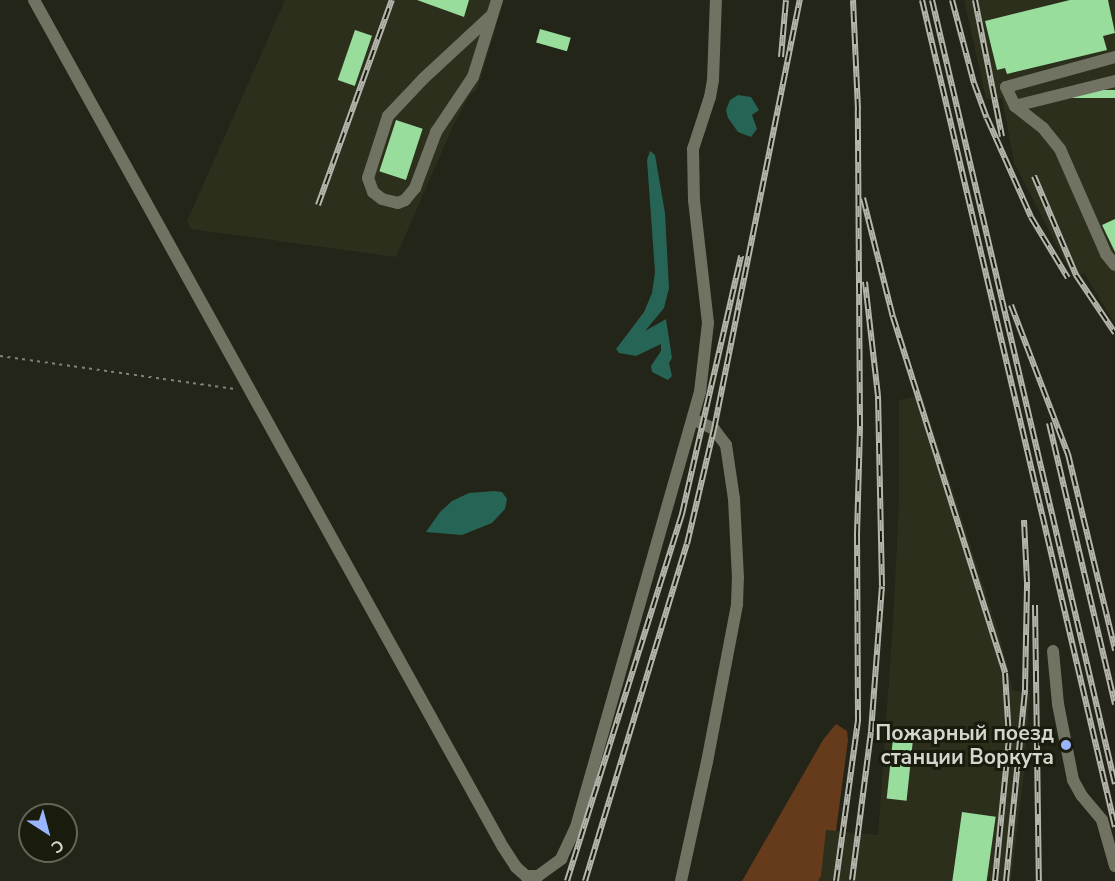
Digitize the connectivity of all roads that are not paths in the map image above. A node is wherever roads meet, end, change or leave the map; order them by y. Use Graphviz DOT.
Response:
graph roads {
  1 [pos="33,0"];
  2 [pos="497,0"];
  3 [pos="716,0"];
  4 [pos="492,15"];
  5 [pos="1115,57"];
  6 [pos="1115,81"];
  7 [pos="1015,106"];
  8 [pos="1115,265"];
  9 [pos="693,419"];
  10 [pos="1053,651"];
  11 [pos="1115,866"];
  12 [pos="526,878"];
  13 [pos="681,881"];
  1 -- 12 [label="street"];
  2 -- 4 [label="street"];
  3 -- 9 [label="street"];
  4 -- 4 [label="street"];
  5 -- 7 [label="street"];
  6 -- 7 [label="street"];
  7 -- 8 [label="street"];
  9 -- 12 [label="street"];
  9 -- 13 [label="street"];
  10 -- 11 [label="street"];
}
